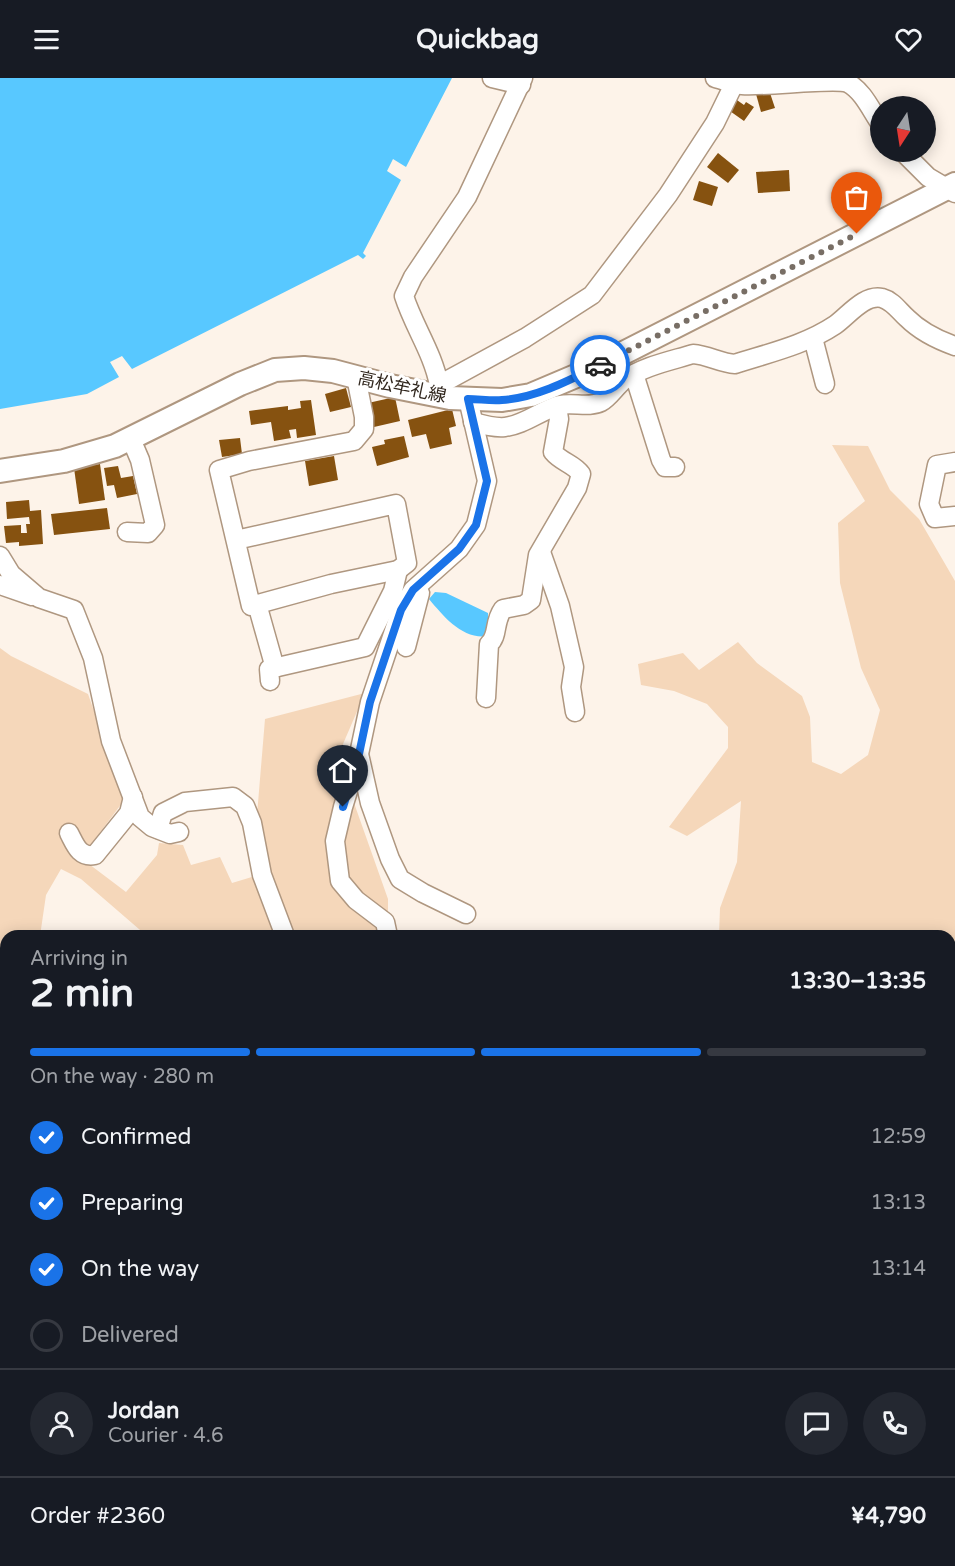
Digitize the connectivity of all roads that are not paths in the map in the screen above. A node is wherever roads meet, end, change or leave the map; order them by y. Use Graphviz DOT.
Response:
graph roads {
  1 [pos="492,78"];
  2 [pos="715,78"];
  3 [pos="522,81"];
  4 [pos="736,81"];
  5 [pos="870,108"];
  6 [pos="913,162"];
  7 [pos="952,189"];
  8 [pos="813,338"];
  9 [pos="955,346"];
  10 [pos="634,374"];
  11 [pos="356,377"];
  12 [pos="825,384"];
  13 [pos="437,390"];
  14 [pos="468,399"];
  15 [pos="557,406"];
  16 [pos="473,422"];
  17 [pos="131,439"];
  18 [pos="955,462"];
  19 [pos="675,467"];
  20 [pos="0,471"];
  21 [pos="955,516"];
  22 [pos="127,532"];
  23 [pos="236,540"];
  24 [pos="541,550"];
  25 [pos="0,556"];
  26 [pos="398,570"];
  27 [pos="424,580"];
  28 [pos="0,585"];
  29 [pos="39,598"];
  30 [pos="257,604"];
  31 [pos="406,646"];
  32 [pos="486,698"];
  33 [pos="574,712"];
  34 [pos="359,754"];
  35 [pos="133,797"];
  36 [pos="158,829"];
  37 [pos="179,832"];
  38 [pos="69,833"];
  39 [pos="466,914"];
  40 [pos="282,930"];
  41 [pos="387,930"];
  1 -- 3 [label="street"];
  2 -- 4 [label="street"];
  3 -- 13 [label="street"];
  4 -- 5 [label="street"];
  4 -- 13 [label="street"];
  6 -- 7 [label="street"];
  7 -- 14 [label="main road, 高松牟礼線"];
  8 -- 9 [label="street"];
  8 -- 10 [label="street"];
  8 -- 12 [label="street"];
  10 -- 15 [label="street"];
  10 -- 19 [label="street"];
  11 -- 13 [label="main road, 高松牟礼線"];
  11 -- 17 [label="main road, 高松牟礼線"];
  11 -- 23 [label="street"];
  13 -- 14 [label="main road, 高松牟礼線"];
  14 -- 16 [label="street"];
  15 -- 16 [label="street"];
  15 -- 24 [label="street"];
  16 -- 27 [label="street"];
  17 -- 20 [label="main road, 高松牟礼線"];
  17 -- 22 [label="street"];
  18 -- 21 [label="street"];
  23 -- 26 [label="street"];
  23 -- 30 [label="street"];
  24 -- 32 [label="street"];
  24 -- 33 [label="street"];
  25 -- 29 [label="street"];
  26 -- 30 [label="street"];
  26 -- 30 [label="street"];
  27 -- 31 [label="street"];
  27 -- 34 [label="street"];
  28 -- 29 [label="street"];
  29 -- 35 [label="street"];
  34 -- 39 [label="street"];
  34 -- 41 [label="street"];
  35 -- 36 [label="street"];
  35 -- 38 [label="street"];
  36 -- 37 [label="street"];
  36 -- 40 [label="street"];
}
